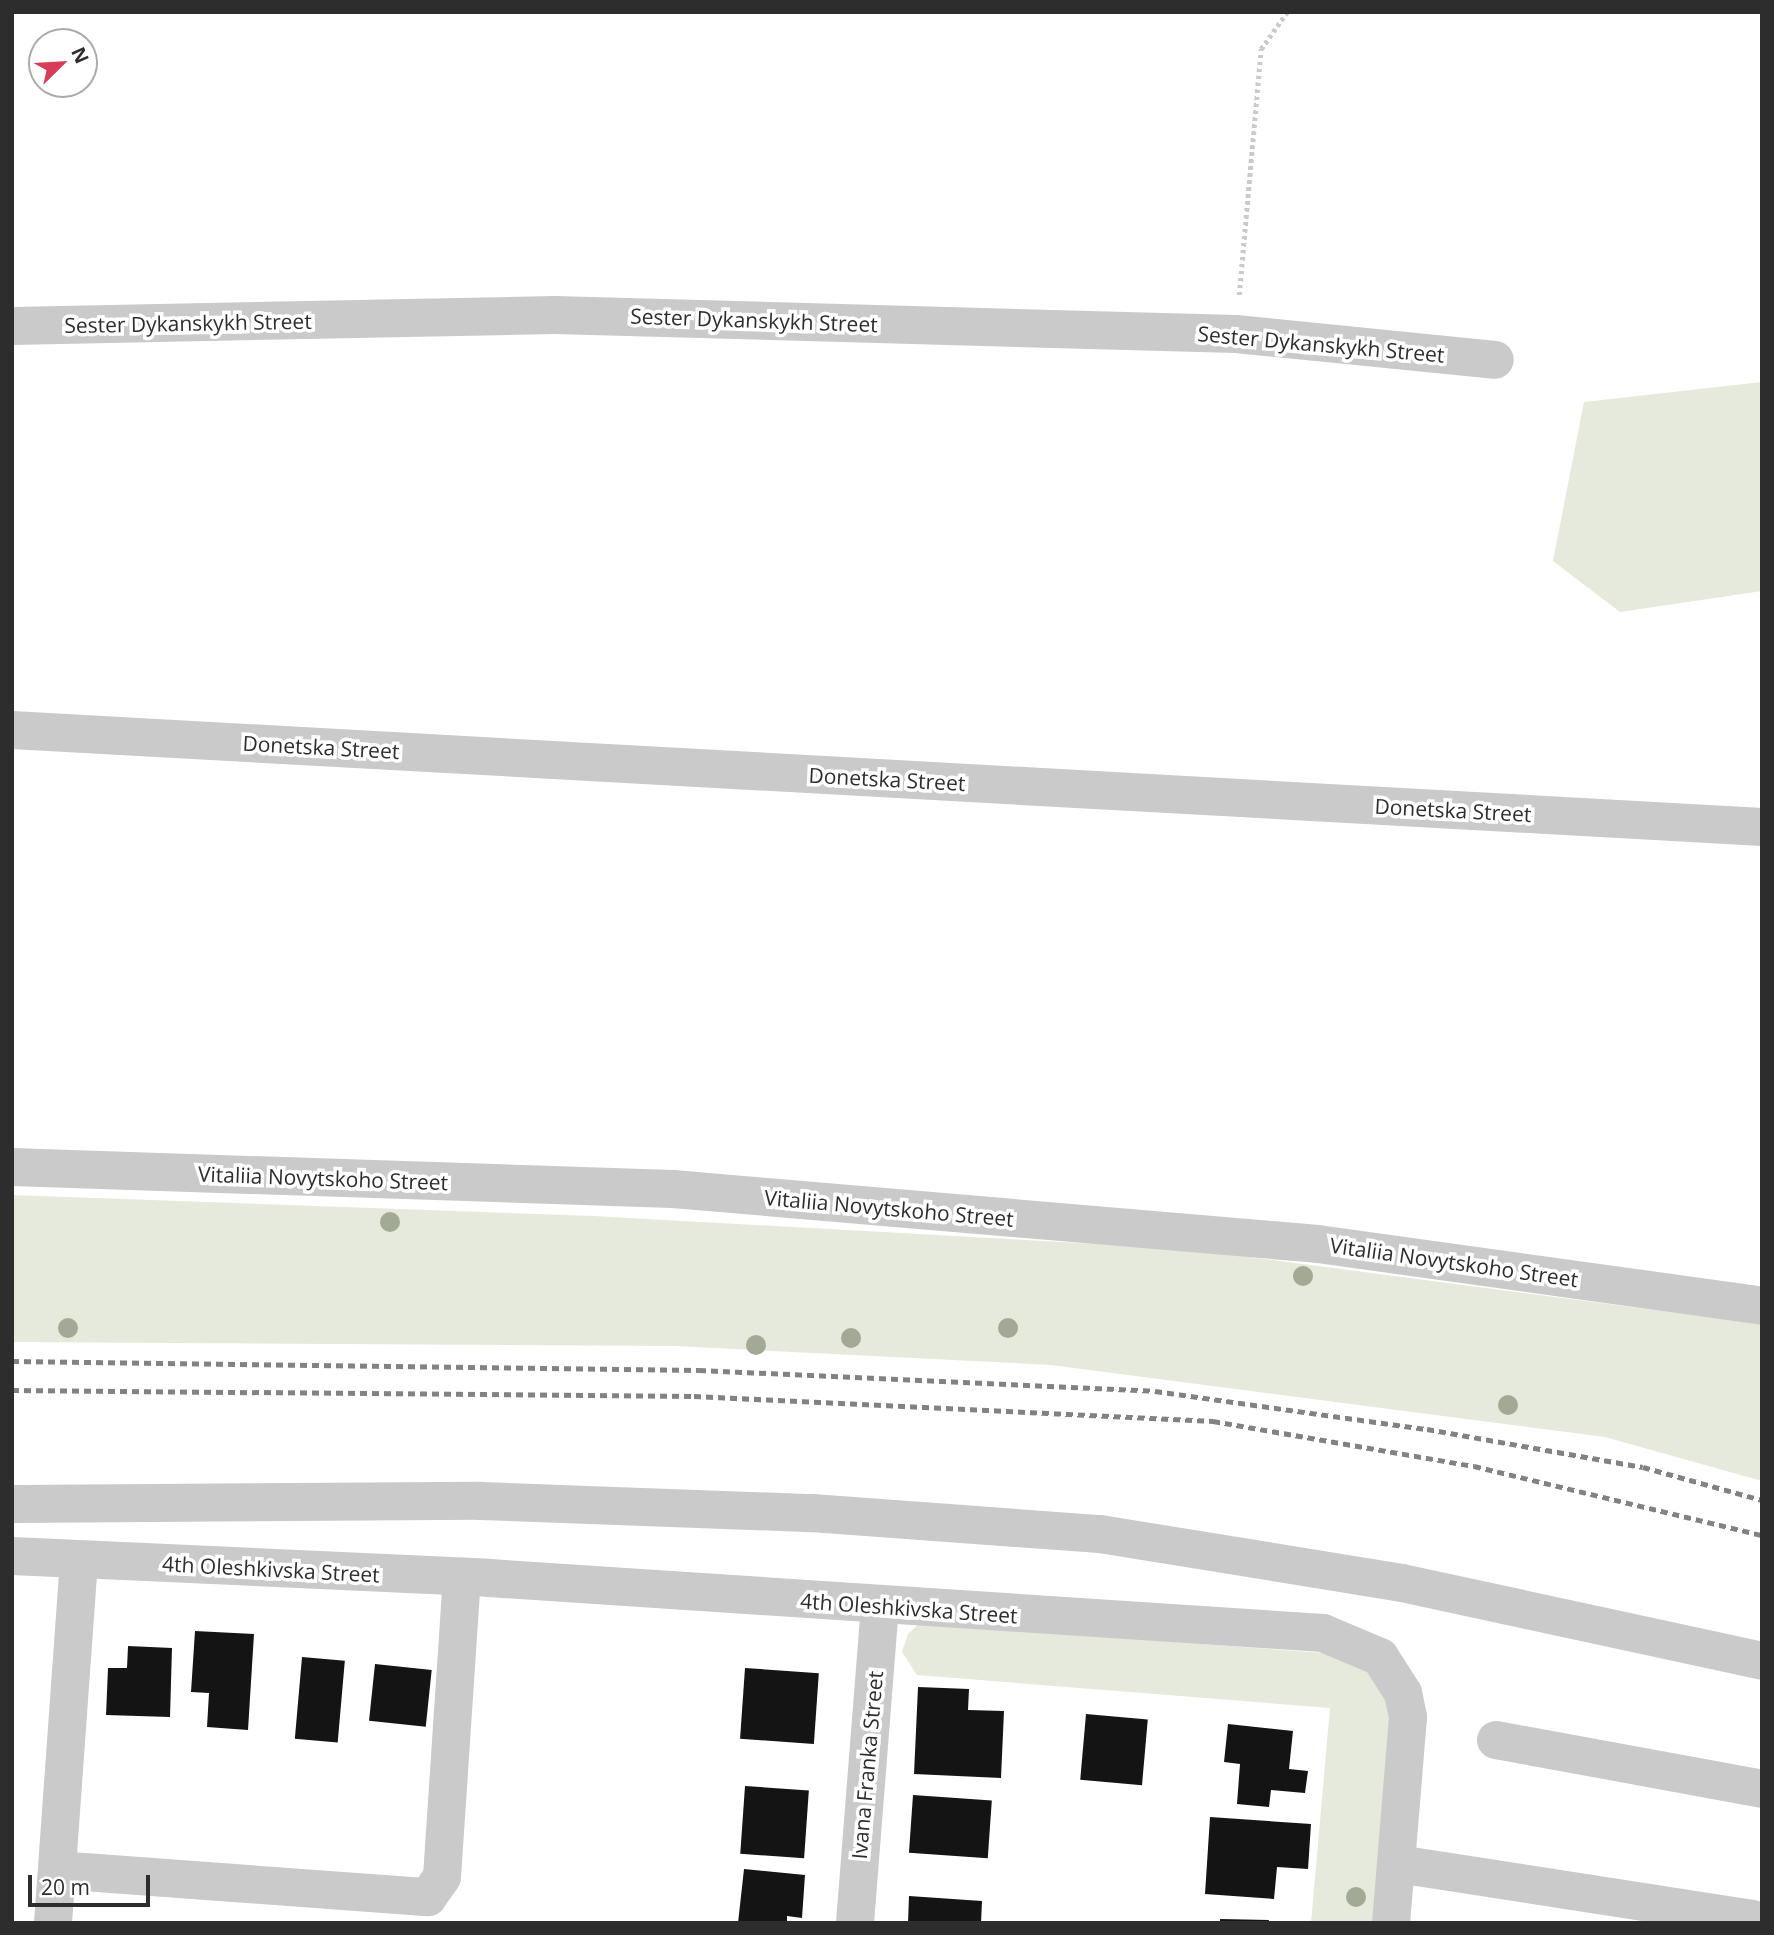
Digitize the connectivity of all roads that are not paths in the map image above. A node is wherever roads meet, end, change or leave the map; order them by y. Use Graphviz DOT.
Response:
graph roads {
  1 [pos="12,326"];
  2 [pos="1495,359"];
  3 [pos="12,730"];
  4 [pos="1762,827"];
  5 [pos="12,1167"];
  6 [pos="1762,1306"];
  7 [pos="12,1504"];
  8 [pos="12,1556"];
  9 [pos="79,1560"];
  10 [pos="462,1577"];
  11 [pos="880,1607"];
  12 [pos="1762,1661"];
  13 [pos="1496,1740"];
  14 [pos="1762,1789"];
  15 [pos="1398,1864"];
  16 [pos="57,1870"];
  17 [pos="1753,1919"];
  18 [pos="53,1923"];
  19 [pos="855,1923"];
  20 [pos="1391,1923"];
  1 -- 2 [label="street, Sester Dykanskykh Street"];
  3 -- 4 [label="street, Donetska Street"];
  5 -- 6 [label="street, Vitaliia Novytskoho Street"];
  7 -- 12 [label="street"];
  8 -- 9 [label="street, 4th Oleshkivska Street"];
  9 -- 10 [label="street, 4th Oleshkivska Street"];
  9 -- 16 [label="street"];
  10 -- 11 [label="street, 4th Oleshkivska Street"];
  10 -- 16 [label="street"];
  11 -- 15 [label="street, 4th Oleshkivska Street"];
  11 -- 19 [label="street, Ivana Franka Street"];
  13 -- 14 [label="street"];
  15 -- 17 [label="street"];
  15 -- 20 [label="street, 4th Oleshkivska Street"];
  16 -- 18 [label="street"];
}
